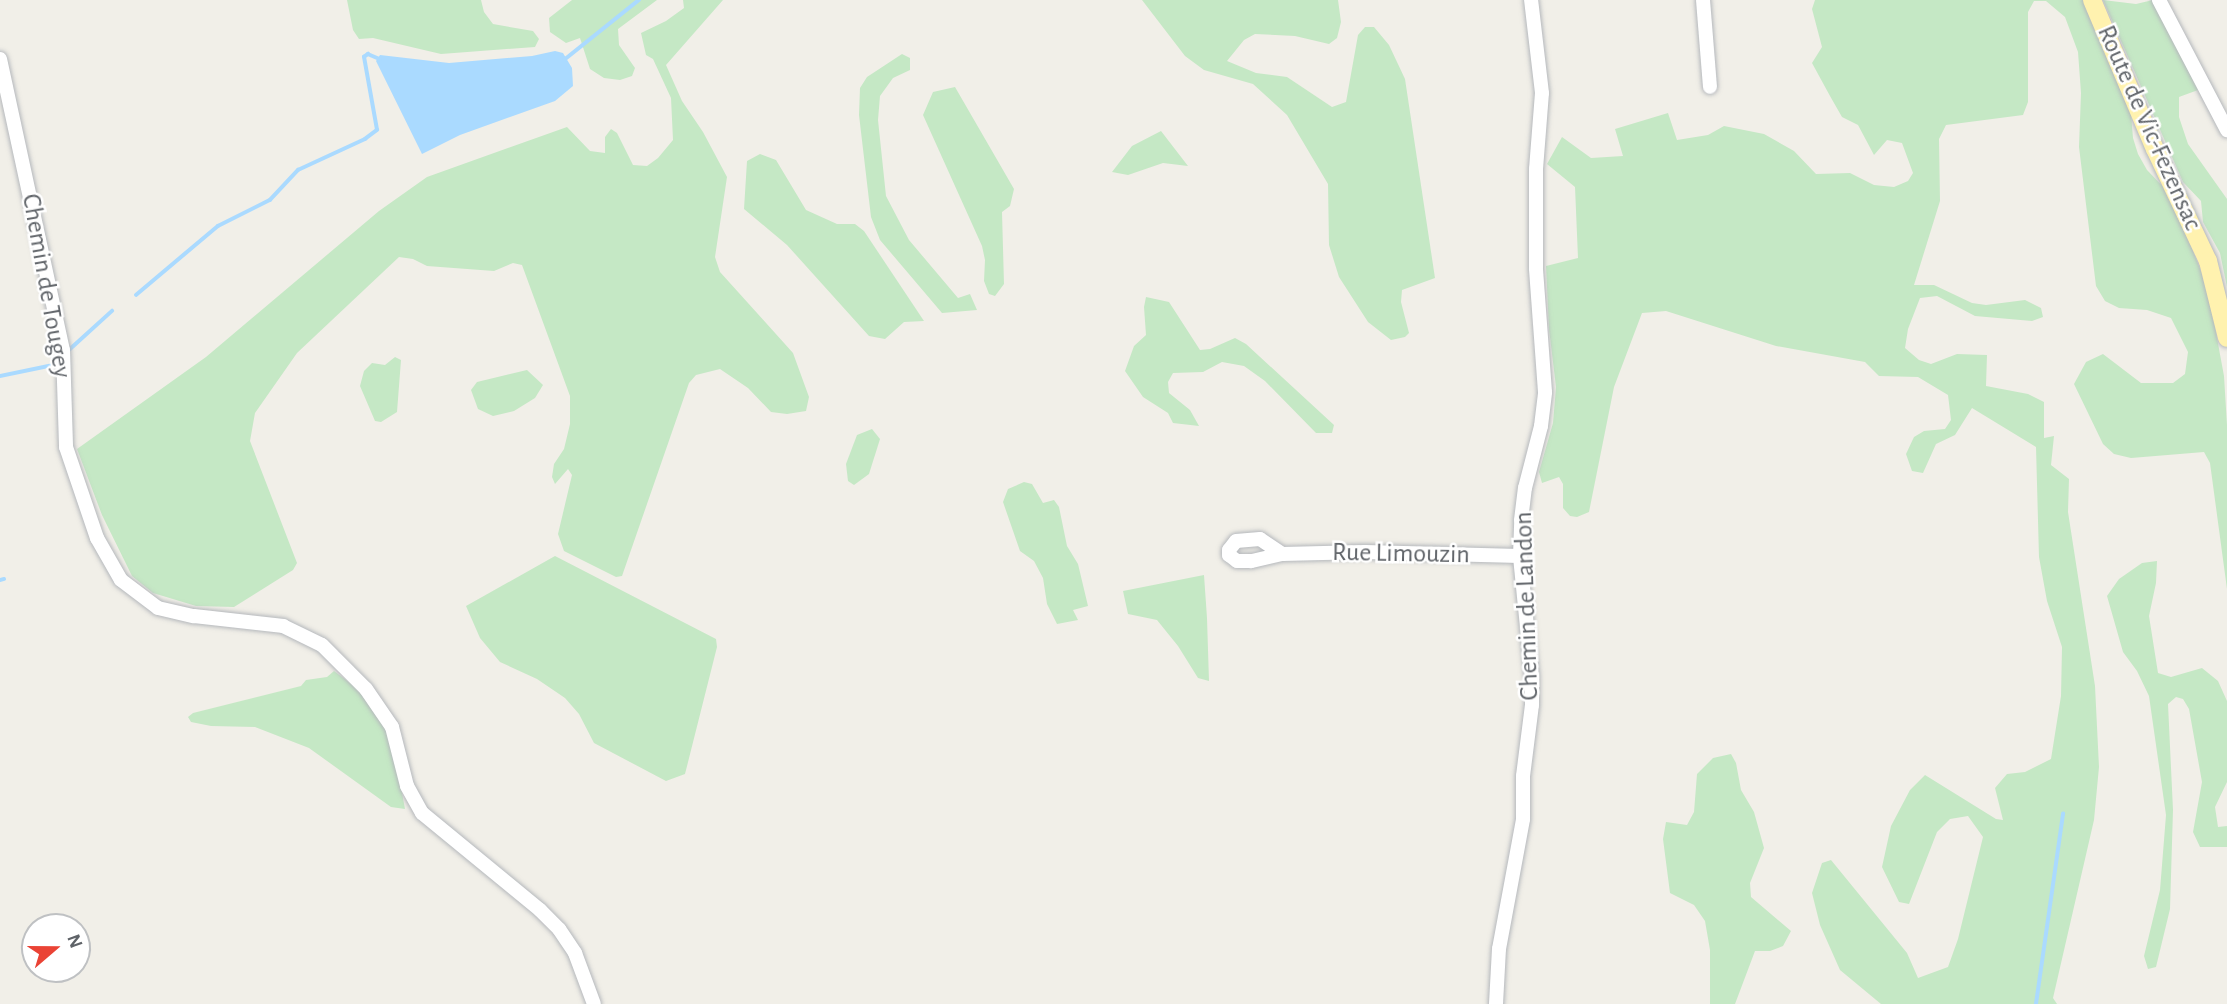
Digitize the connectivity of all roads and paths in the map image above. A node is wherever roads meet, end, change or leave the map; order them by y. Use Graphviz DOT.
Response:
graph roads {
  1 [pos="1531,0"];
  2 [pos="1703,0"];
  3 [pos="2092,0"];
  4 [pos="2159,0"];
  5 [pos="0,59"];
  6 [pos="1710,87"];
  7 [pos="2227,130"];
  8 [pos="2227,338"];
  9 [pos="1282,554"];
  10 [pos="1520,556"];
  11 [pos="594,1004"];
  12 [pos="1496,1004"];
  1 -- 10 [label="street, Chemin de Landon"];
  2 -- 6 [label="street"];
  3 -- 8 [label="main road, Route de Vic-Fezensac"];
  4 -- 7 [label="street"];
  5 -- 11 [label="street, Chemin de Tougey"];
  9 -- 10 [label="street, Rue Limouzin"];
  10 -- 12 [label="street, Chemin de Landon"];
}
